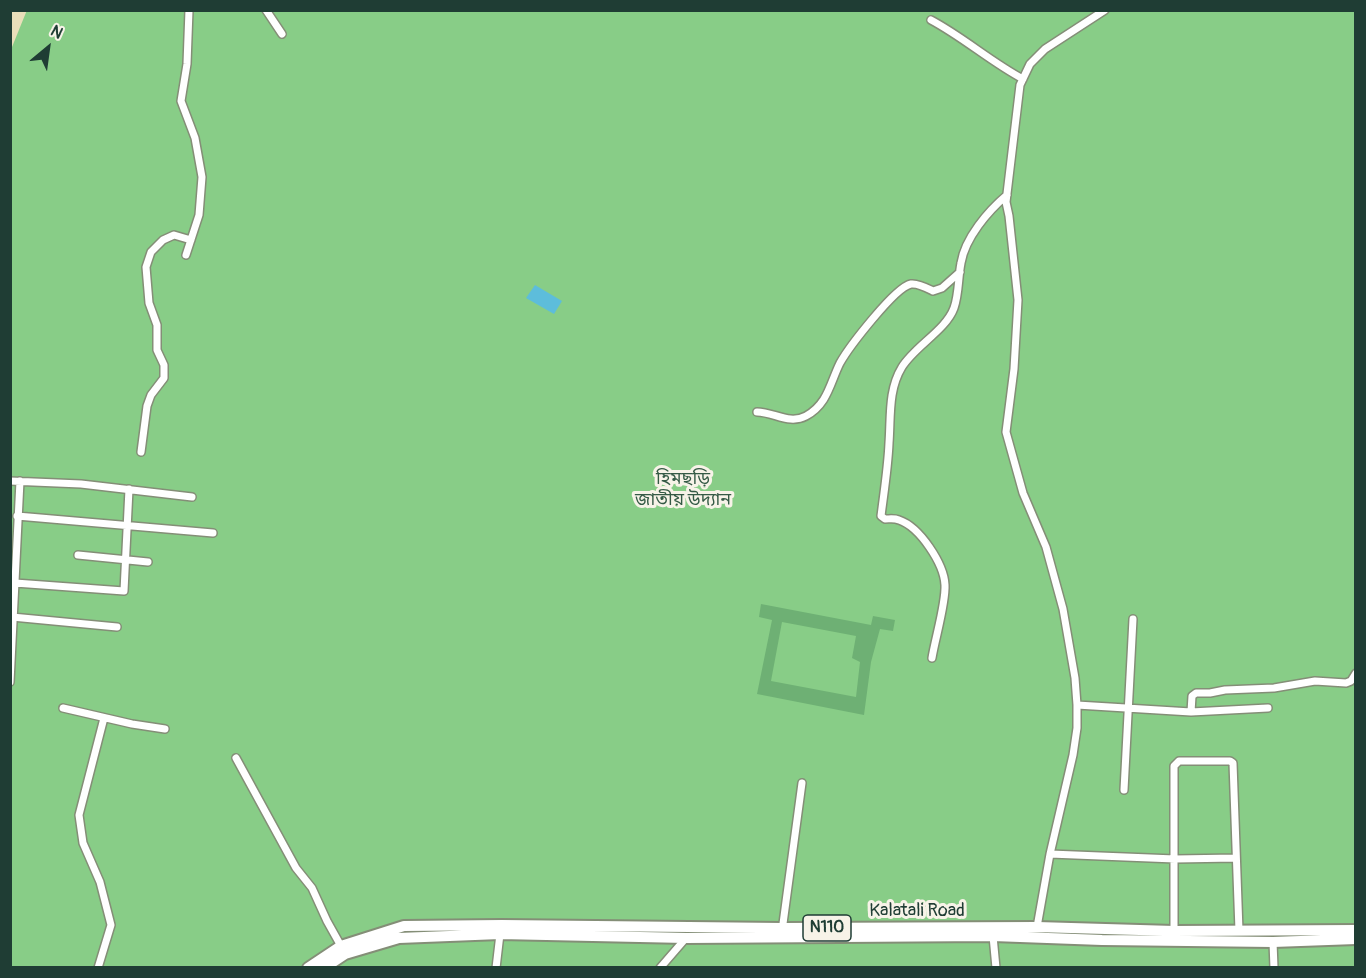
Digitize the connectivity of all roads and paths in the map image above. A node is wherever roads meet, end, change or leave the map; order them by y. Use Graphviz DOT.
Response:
graph roads {
  1 [pos="189,10"];
  2 [pos="266,10"];
  3 [pos="1105,10"];
  4 [pos="930,20"];
  5 [pos="282,34"];
  6 [pos="1023,80"];
  7 [pos="1006,199"];
  8 [pos="191,240"];
  9 [pos="186,255"];
  10 [pos="960,272"];
  11 [pos="757,412"];
  12 [pos="141,452"];
  13 [pos="10,481"];
  14 [pos="20,481"];
  15 [pos="129,489"];
  16 [pos="192,497"];
  17 [pos="17,516"];
  18 [pos="128,525"];
  19 [pos="14,529"];
  20 [pos="213,533"];
  21 [pos="78,555"];
  22 [pos="126,559"];
  23 [pos="148,562"];
  24 [pos="15,583"];
  25 [pos="12,617"];
  26 [pos="1133,619"];
  27 [pos="117,627"];
  28 [pos="932,658"];
  29 [pos="1356,673"];
  30 [pos="10,682"];
  31 [pos="1077,705"];
  32 [pos="63,708"];
  33 [pos="1127,708"];
  34 [pos="1268,708"];
  35 [pos="1191,712"];
  36 [pos="104,718"];
  37 [pos="165,729"];
  38 [pos="236,758"];
  39 [pos="802,783"];
  40 [pos="1124,790"];
  41 [pos="1050,854"];
  42 [pos="1236,858"];
  43 [pos="1175,859"];
  44 [pos="664,926"];
  45 [pos="1037,927"];
  46 [pos="1356,930"];
  47 [pos="1174,931"];
  48 [pos="1239,931"];
  49 [pos="782,932"];
  50 [pos="500,934"];
  51 [pos="1333,935"];
  52 [pos="993,936"];
  53 [pos="665,938"];
  54 [pos="686,938"];
  55 [pos="1356,939"];
  56 [pos="1273,942"];
  57 [pos="341,946"];
  58 [pos="98,968"];
  59 [pos="308,968"];
  60 [pos="324,968"];
  61 [pos="496,968"];
  62 [pos="660,968"];
  63 [pos="996,968"];
  64 [pos="1274,968"];
  1 -- 8 [label="street"];
  2 -- 5 [label="street"];
  3 -- 6 [label="street"];
  4 -- 6 [label="street"];
  6 -- 7 [label="street"];
  7 -- 10 [label="street"];
  7 -- 31 [label="street"];
  8 -- 9 [label="street"];
  8 -- 12 [label="street"];
  10 -- 11 [label="street"];
  10 -- 28 [label="street"];
  13 -- 14 [label="street"];
  14 -- 15 [label="street"];
  14 -- 17 [label="street"];
  15 -- 16 [label="street"];
  15 -- 18 [label="street"];
  17 -- 18 [label="street"];
  17 -- 19 [label="street"];
  18 -- 20 [label="street"];
  18 -- 22 [label="street"];
  19 -- 24 [label="street"];
  21 -- 22 [label="street"];
  22 -- 23 [label="street"];
  22 -- 24 [label="street"];
  24 -- 25 [label="street"];
  25 -- 27 [label="street"];
  25 -- 30 [label="street"];
  26 -- 33 [label="street"];
  29 -- 35 [label="street"];
  31 -- 33 [label="street"];
  31 -- 41 [label="street"];
  32 -- 36 [label="street"];
  33 -- 35 [label="street"];
  33 -- 40 [label="street"];
  34 -- 35 [label="street"];
  36 -- 37 [label="street"];
  36 -- 58 [label="street"];
  38 -- 57 [label="street"];
  39 -- 49 [label="street"];
  41 -- 43 [label="street"];
  41 -- 45 [label="street"];
  42 -- 43 [label="street"];
  42 -- 43 [label="street"];
  42 -- 48 [label="street"];
  43 -- 47 [label="street"];
  44 -- 49 [label="highway, Kalatali Road / N110"];
  44 -- 53 [label="highway"];
  44 -- 57 [label="highway, Kalatali Road / N110"];
  45 -- 47 [label="highway, Kalatali Road / N110"];
  45 -- 49 [label="highway, Kalatali Road / N110"];
  46 -- 51 [label="highway, Kalatali Road / N110"];
  47 -- 48 [label="highway, Kalatali Road / N110"];
  48 -- 51 [label="highway, Kalatali Road / N110"];
  49 -- 52 [label="highway, Kalatali Road / N110"];
  49 -- 54 [label="highway, Kalatali Road / N110"];
  50 -- 53 [label="highway, Kalatali Road / N110"];
  50 -- 60 [label="highway, Kalatali Road / N110"];
  50 -- 61 [label="street"];
  51 -- 55 [label="highway, Kalatali Road / N110"];
  51 -- 56 [label="highway, Kalatali Road / N110"];
  52 -- 56 [label="highway, Kalatali Road / N110"];
  52 -- 63 [label="street"];
  53 -- 54 [label="highway, Kalatali Road / N110"];
  54 -- 62 [label="street"];
  56 -- 64 [label="street"];
  57 -- 59 [label="highway, Kalatali Road / N110"];
}
